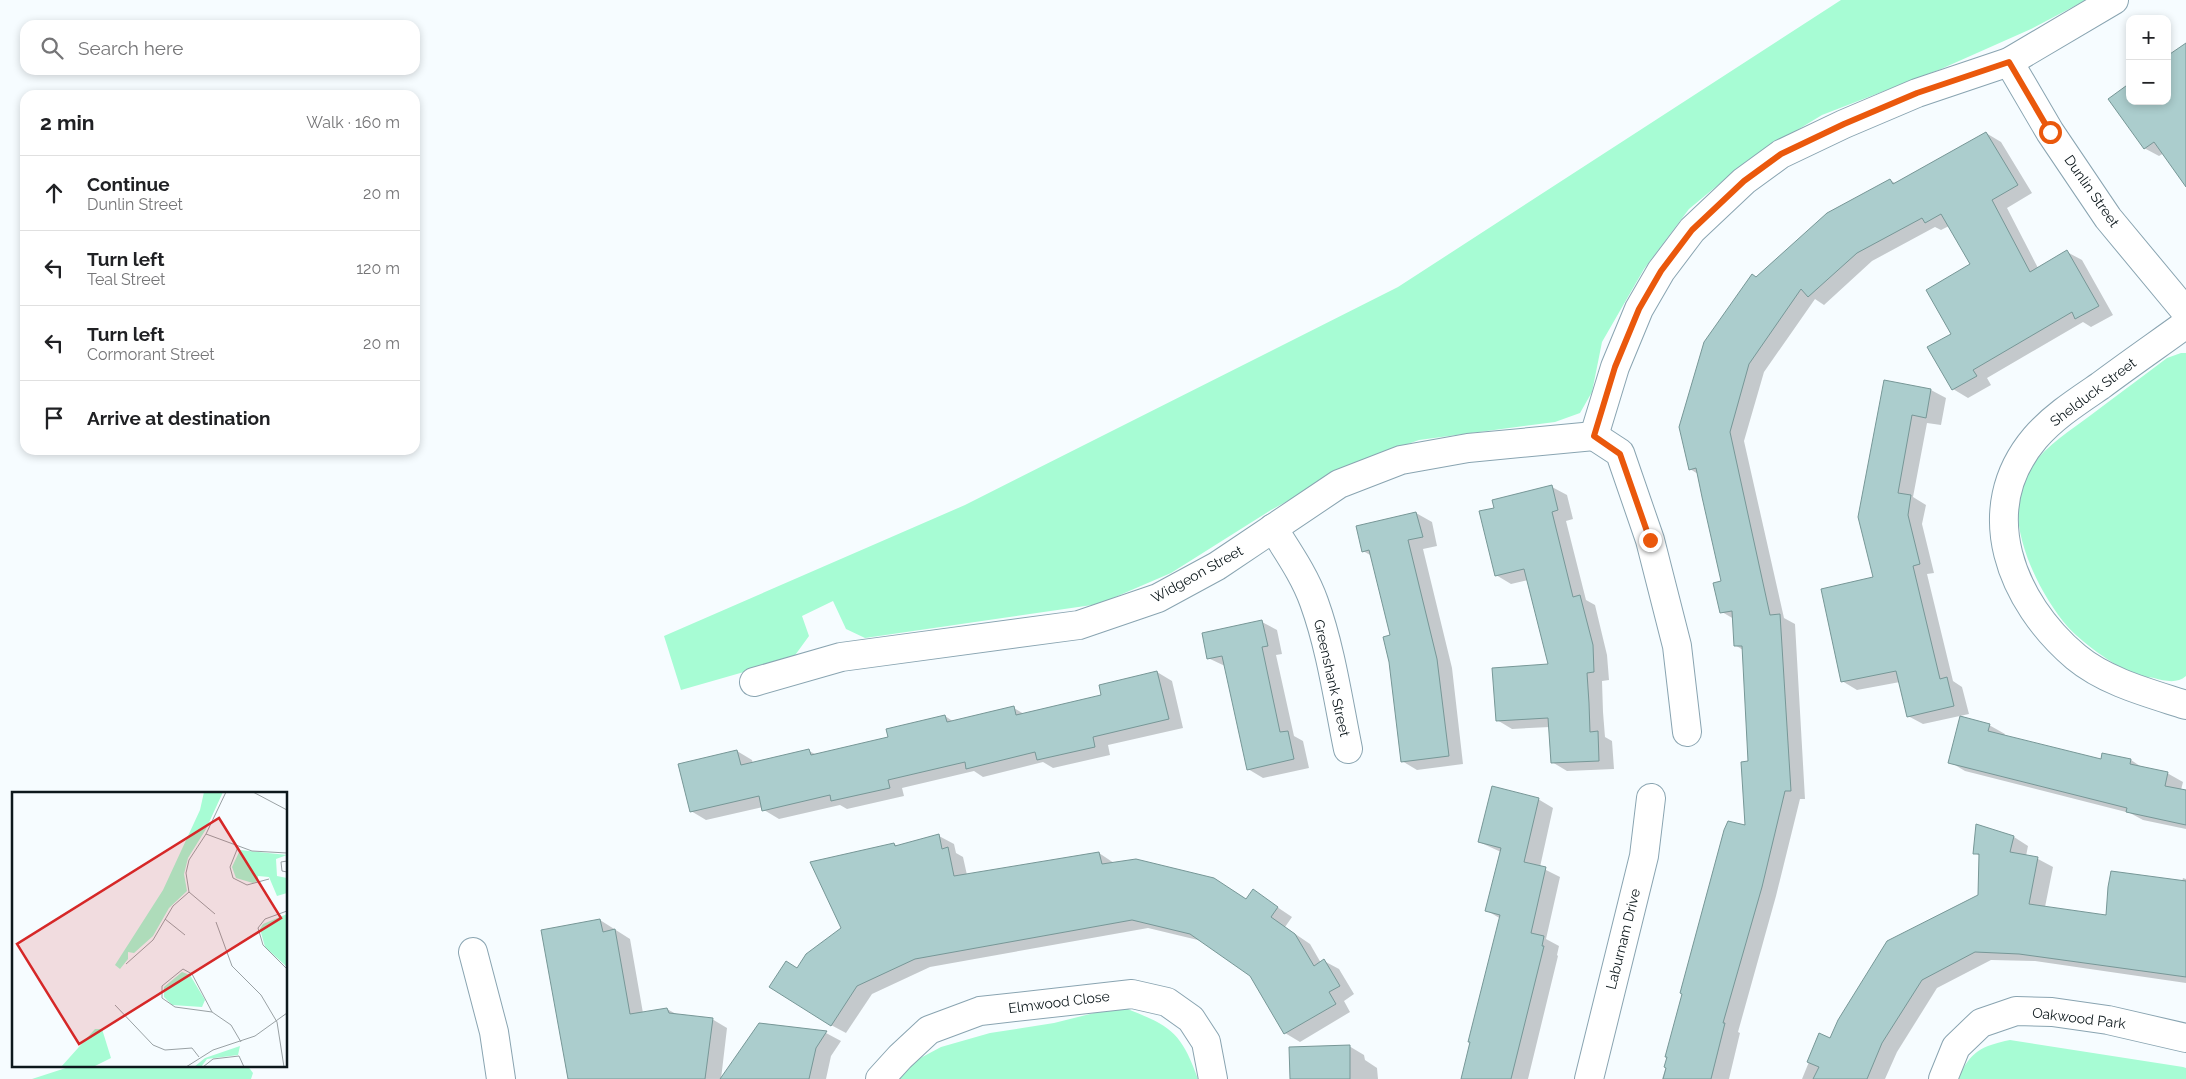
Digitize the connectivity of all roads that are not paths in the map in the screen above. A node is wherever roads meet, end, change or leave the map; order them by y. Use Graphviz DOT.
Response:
graph roads {
  1 [pos="2114,0"];
  2 [pos="2009,62"];
  3 [pos="2186,312"];
  4 [pos="2186,324"];
  5 [pos="1594,436"];
  6 [pos="1273,528"];
  7 [pos="754,682"];
  8 [pos="2186,706"];
  9 [pos="1687,732"];
  10 [pos="1348,749"];
  11 [pos="1651,798"];
  12 [pos="473,952"];
  13 [pos="2186,1038"];
  14 [pos="501,1079"];
  15 [pos="880,1079"];
  16 [pos="1213,1079"];
  17 [pos="1589,1079"];
  18 [pos="1942,1079"];
  1 -- 2 [label="street"];
  2 -- 3 [label="street, Dunlin Street"];
  2 -- 5 [label="street"];
  4 -- 8 [label="street, Shelduck Street"];
  5 -- 6 [label="street, Widgeon Street"];
  5 -- 9 [label="street"];
  6 -- 7 [label="street, Widgeon Street"];
  6 -- 10 [label="street, Greenshank Street"];
  11 -- 17 [label="street, Laburnam Drive"];
  12 -- 14 [label="street"];
  13 -- 18 [label="street, Oakwood Park"];
  15 -- 16 [label="street, Elmwood Close"];
}
